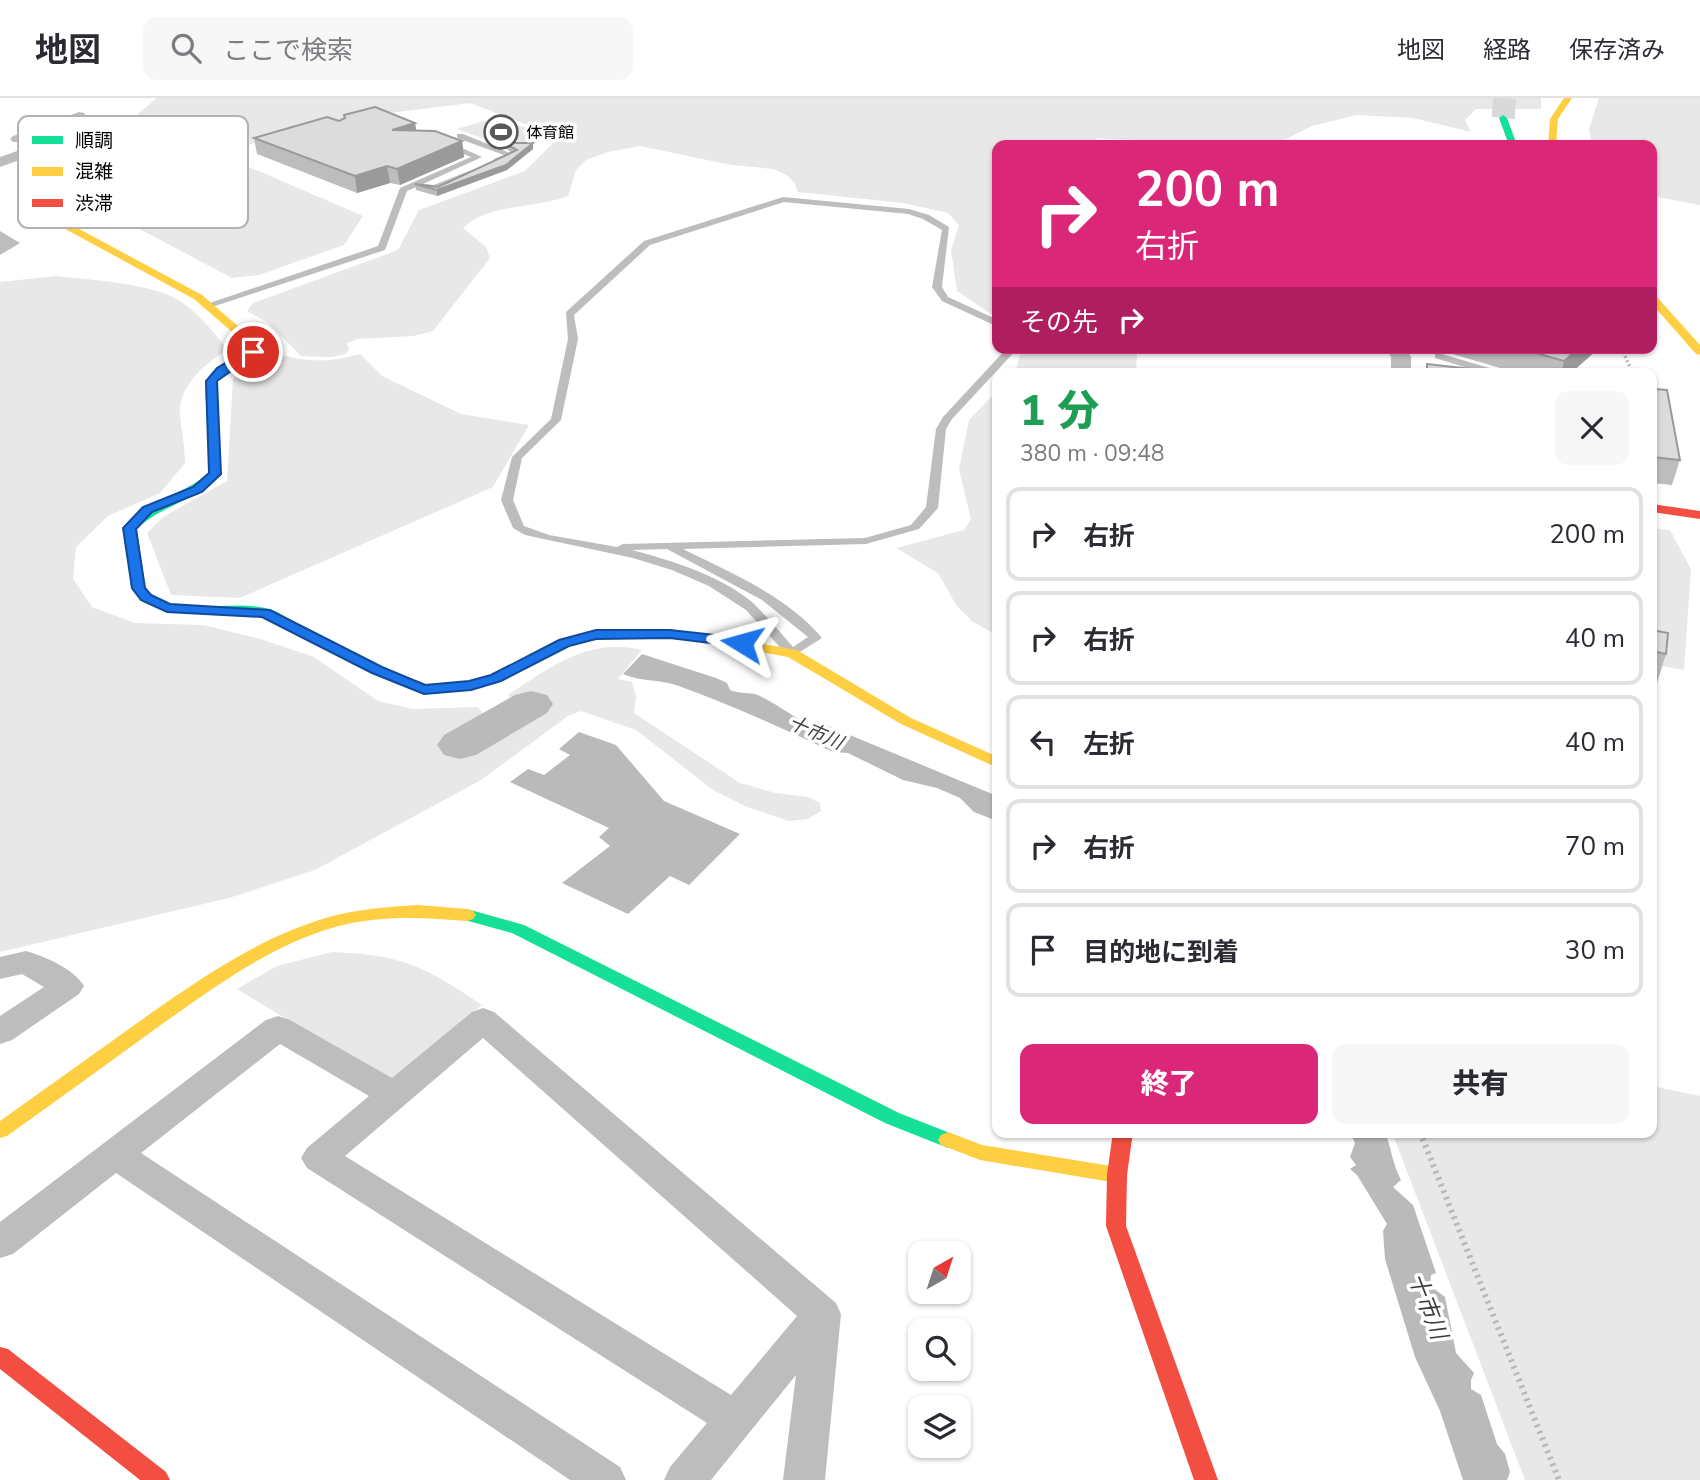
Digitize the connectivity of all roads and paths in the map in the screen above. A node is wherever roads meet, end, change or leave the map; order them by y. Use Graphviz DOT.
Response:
graph roads {
  1 [pos="1568,98"];
  2 [pos="1503,118"];
  3 [pos="0,133"];
  4 [pos="460,136"];
  5 [pos="18,139"];
  6 [pos="433,140"];
  7 [pos="1511,140"];
  8 [pos="1552,140"];
  9 [pos="18,155"];
  10 [pos="1,160"];
  11 [pos="485,166"];
  12 [pos="473,171"];
  13 [pos="414,185"];
  14 [pos="70,228"];
  15 [pos="0,236"];
  16 [pos="0,250"];
  17 [pos="1657,303"];
  18 [pos="209,305"];
  19 [pos="992,321"];
  20 [pos="1700,352"];
  21 [pos="1007,354"];
  22 [pos="1438,356"];
  23 [pos="994,368"];
  24 [pos="1479,368"];
  25 [pos="992,370"];
  26 [pos="1657,509"];
  27 [pos="1700,514"];
  28 [pos="604,547"];
  29 [pos="672,548"];
  30 [pos="792,653"];
  31 [pos="992,760"];
  32 [pos="0,968"];
  33 [pos="0,1032"];
  34 [pos="394,1095"];
  35 [pos="0,1131"];
  36 [pos="1122,1138"];
  37 [pos="1422,1138"];
  38 [pos="115,1154"];
  39 [pos="1117,1175"];
  40 [pos="0,1243"];
  41 [pos="822,1314"];
  42 [pos="0,1356"];
  43 [pos="735,1419"];
  44 [pos="158,1480"];
  45 [pos="605,1480"];
  46 [pos="685,1480"];
  47 [pos="804,1480"];
  48 [pos="1206,1480"];
  49 [pos="1559,1480"];
  1 -- 8 [label="street"];
  2 -- 7 [label="street"];
  3 -- 5 [label="street"];
  4 -- 11 [label="lane"];
  6 -- 13 [label="lane"];
  9 -- 10 [label="street"];
  12 -- 13 [label="lane"];
  13 -- 18 [label="lane"];
  14 -- 18 [label="street"];
  15 -- 16 [label="street"];
  17 -- 20 [label="street"];
  18 -- 30 [label="street"];
  19 -- 28 [label="lane"];
  21 -- 23 [label="lane"];
  22 -- 24 [label="lane"];
  25 -- 29 [label="lane"];
  26 -- 27 [label="street"];
  28 -- 29 [label="lane"];
  28 -- 30 [label="lane"];
  29 -- 30 [label="lane"];
  30 -- 31 [label="street"];
  32 -- 33 [label="street"];
  34 -- 38 [label="street"];
  34 -- 41 [label="street"];
  34 -- 43 [label="street"];
  35 -- 39 [label="street"];
  36 -- 39 [label="street"];
  37 -- 49 [label="path"];
  38 -- 40 [label="street"];
  38 -- 45 [label="street"];
  39 -- 48 [label="street"];
  41 -- 43 [label="street"];
  41 -- 47 [label="street"];
  42 -- 44 [label="street"];
  43 -- 46 [label="street"];
}
